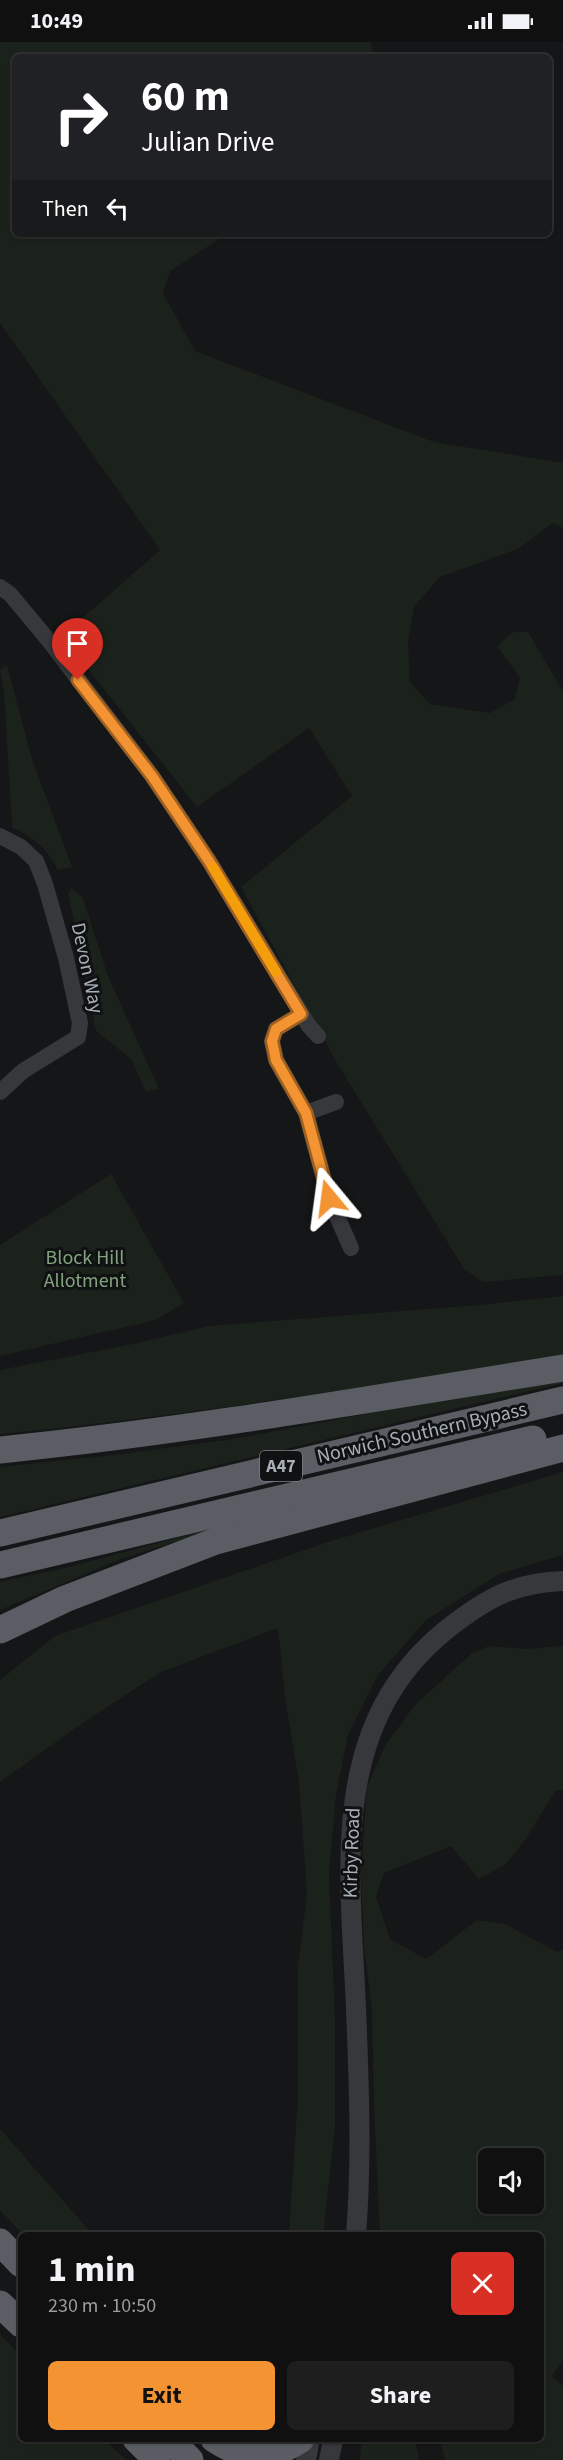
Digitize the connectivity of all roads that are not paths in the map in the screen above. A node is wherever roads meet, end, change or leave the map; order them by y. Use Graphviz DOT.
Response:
graph roads {
  1 [pos="0,587"];
  2 [pos="0,836"];
  3 [pos="301,1014"];
  4 [pos="318,1036"];
  5 [pos="0,1092"];
  6 [pos="336,1102"];
  7 [pos="306,1113"];
  8 [pos="351,1248"];
  9 [pos="563,1368"];
  10 [pos="563,1400"];
  11 [pos="563,1432"];
  12 [pos="563,1448"];
  13 [pos="0,1450"];
  14 [pos="0,1533"];
  15 [pos="0,1564"];
  16 [pos="563,1581"];
  17 [pos="0,1630"];
  18 [pos="356,2232"];
  19 [pos="0,2242"];
  20 [pos="18,2261"];
  21 [pos="0,2304"];
  22 [pos="18,2321"];
  23 [pos="139,2442"];
  24 [pos="173,2442"];
  25 [pos="201,2442"];
  26 [pos="219,2442"];
  27 [pos="297,2442"];
  28 [pos="309,2442"];
  29 [pos="332,2442"];
  30 [pos="157,2460"];
  31 [pos="190,2460"];
  32 [pos="219,2460"];
  33 [pos="306,2460"];
  34 [pos="329,2460"];
  1 -- 3 [label="street"];
  2 -- 5 [label="street, Devon Way"];
  3 -- 4 [label="street"];
  3 -- 7 [label="street"];
  6 -- 7 [label="street"];
  7 -- 8 [label="street"];
  9 -- 13 [label="highway"];
  10 -- 14 [label="highway, Norwich Southern Bypass / A47"];
  11 -- 15 [label="highway, Norwich Southern Bypass / A47"];
  12 -- 17 [label="highway"];
  16 -- 18 [label="street, Kirby Road"];
  19 -- 20 [label="highway"];
  21 -- 22 [label="highway"];
  23 -- 30 [label="highway"];
  24 -- 31 [label="highway"];
  25 -- 32 [label="highway"];
  26 -- 27 [label="highway"];
  28 -- 33 [label="street"];
  29 -- 34 [label="street"];
}
